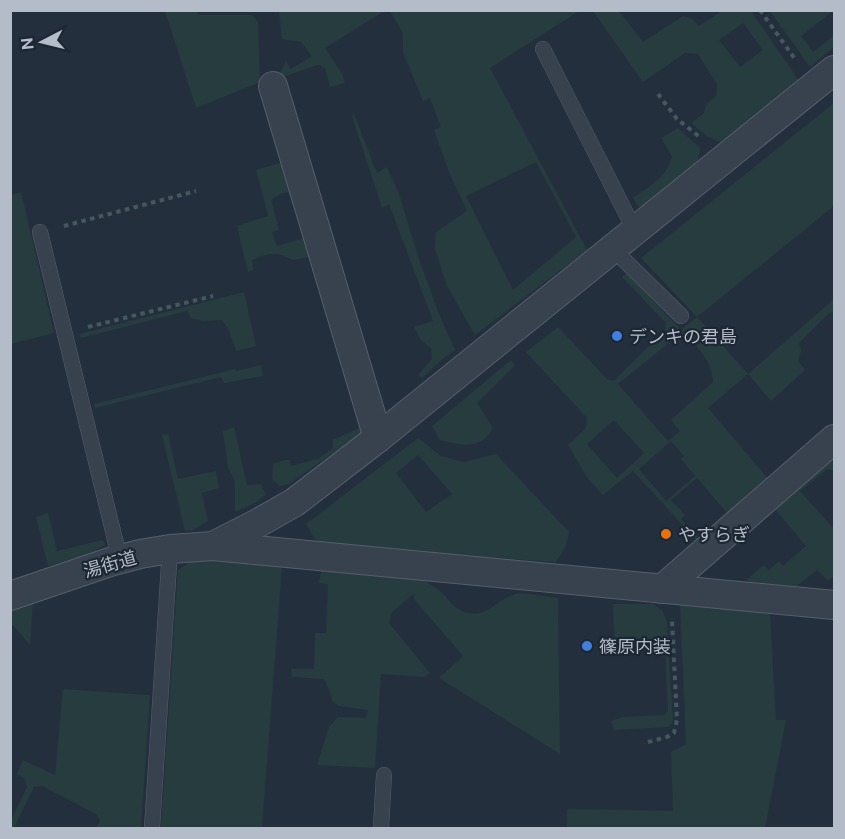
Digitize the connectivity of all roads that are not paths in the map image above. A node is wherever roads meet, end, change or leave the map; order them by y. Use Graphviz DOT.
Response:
graph roads {
  1 [pos="543,49"];
  2 [pos="824,79"];
  3 [pos="273,86"];
  4 [pos="635,231"];
  5 [pos="40,232"];
  6 [pos="613,249"];
  7 [pos="681,316"];
  8 [pos="378,438"];
  9 [pos="834,440"];
  10 [pos="213,546"];
  11 [pos="170,549"];
  12 [pos="120,560"];
  13 [pos="666,590"];
  14 [pos="10,596"];
  15 [pos="834,605"];
  16 [pos="384,775"];
  17 [pos="152,828"];
  18 [pos="381,828"];
  1 -- 4 [label="lane"];
  2 -- 4 [label="street"];
  3 -- 8 [label="street"];
  4 -- 6 [label="street"];
  5 -- 12 [label="lane"];
  6 -- 7 [label="lane"];
  6 -- 8 [label="street"];
  8 -- 10 [label="street"];
  9 -- 13 [label="street"];
  10 -- 11 [label="street, 湯街道"];
  10 -- 13 [label="street"];
  11 -- 12 [label="street, 湯街道"];
  11 -- 17 [label="lane"];
  12 -- 14 [label="street, 湯街道"];
  13 -- 15 [label="street"];
  16 -- 18 [label="lane"];
}
